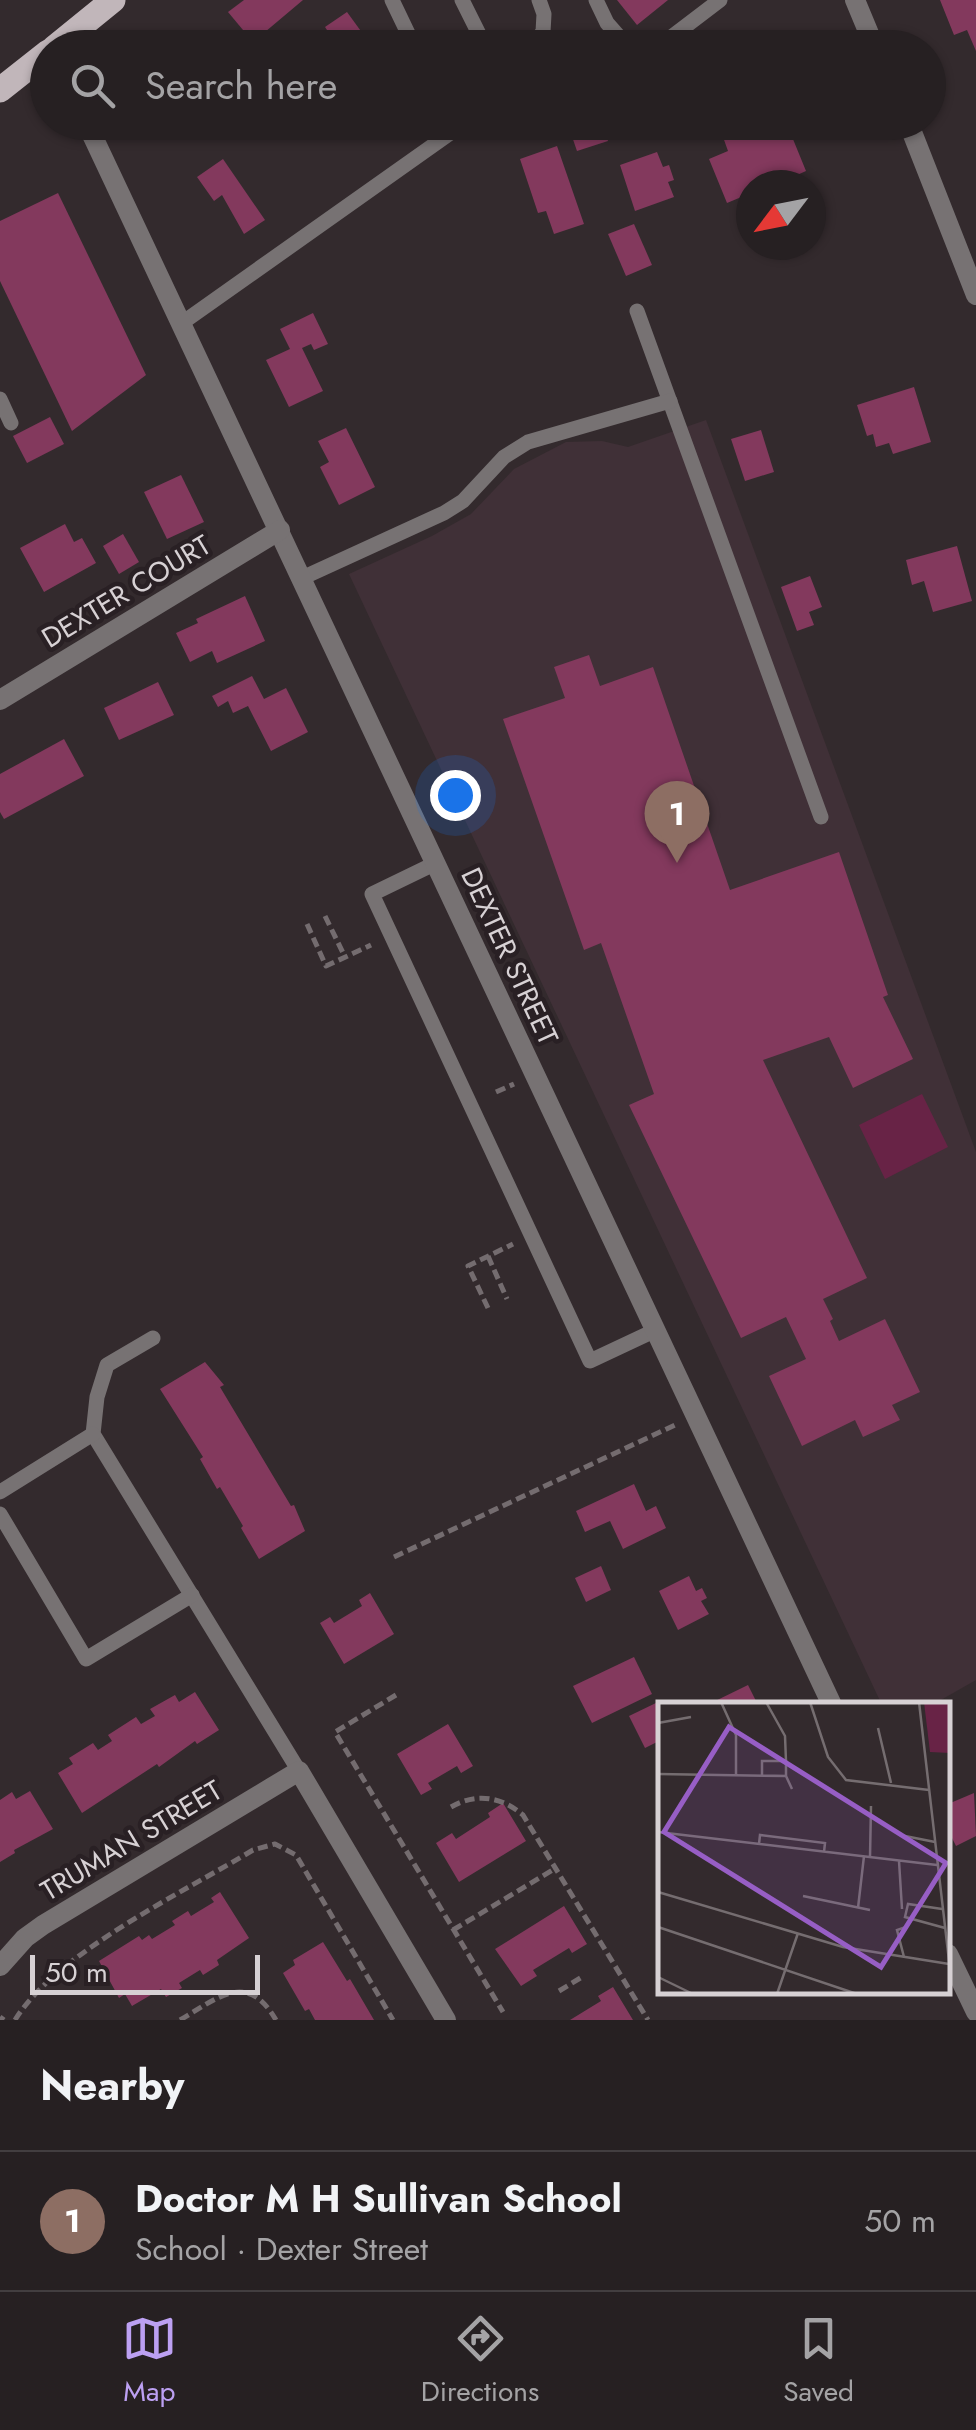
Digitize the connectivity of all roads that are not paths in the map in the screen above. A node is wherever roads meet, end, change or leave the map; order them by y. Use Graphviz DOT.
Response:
graph roads {
  1 [pos="113,0"];
  2 [pos="392,0"];
  3 [pos="462,0"];
  4 [pos="539,0"];
  5 [pos="596,0"];
  6 [pos="720,0"];
  7 [pos="855,0"];
  8 [pos="76,30"];
  9 [pos="406,30"];
  10 [pos="477,30"];
  11 [pos="543,30"];
  12 [pos="612,30"];
  13 [pos="681,30"];
  14 [pos="868,30"];
  15 [pos="30,66"];
  16 [pos="0,90"];
  17 [pos="95,140"];
  18 [pos="441,140"];
  19 [pos="915,140"];
  20 [pos="976,296"];
  21 [pos="637,311"];
  22 [pos="182,324"];
  23 [pos="0,399"];
  24 [pos="670,402"];
  25 [pos="11,423"];
  26 [pos="280,530"];
  27 [pos="302,578"];
  28 [pos="0,700"];
  29 [pos="821,817"];
  30 [pos="436,862"];
  31 [pos="656,1330"];
  32 [pos="153,1338"];
  33 [pos="93,1434"];
  34 [pos="0,1492"];
  35 [pos="0,1514"];
  36 [pos="192,1596"];
  37 [pos="831,1702"];
  38 [pos="299,1771"];
  39 [pos="951,1960"];
  40 [pos="0,1966"];
  41 [pos="976,2012"];
  42 [pos="446,2020"];
  1 -- 8 [label="main road"];
  2 -- 9 [label="lane"];
  3 -- 10 [label="lane"];
  4 -- 11 [label="lane"];
  5 -- 12 [label="lane"];
  6 -- 13 [label="lane"];
  7 -- 14 [label="street"];
  15 -- 16 [label="main road"];
  17 -- 22 [label="street, DEXTER STREET"];
  18 -- 22 [label="lane"];
  19 -- 20 [label="street"];
  21 -- 24 [label="lane"];
  22 -- 26 [label="street, DEXTER STREET"];
  23 -- 25 [label="lane"];
  24 -- 27 [label="lane"];
  24 -- 29 [label="lane"];
  26 -- 27 [label="street, DEXTER STREET"];
  26 -- 28 [label="street, DEXTER COURT"];
  27 -- 30 [label="street, DEXTER STREET"];
  30 -- 31 [label="street, DEXTER STREET"];
  30 -- 31 [label="lane"];
  31 -- 37 [label="street, DEXTER STREET"];
  32 -- 33 [label="lane"];
  33 -- 34 [label="lane"];
  33 -- 36 [label="lane"];
  35 -- 36 [label="lane"];
  36 -- 38 [label="lane"];
  38 -- 40 [label="street, TRUMAN STREET"];
  38 -- 42 [label="street"];
  39 -- 41 [label="street"];
}
